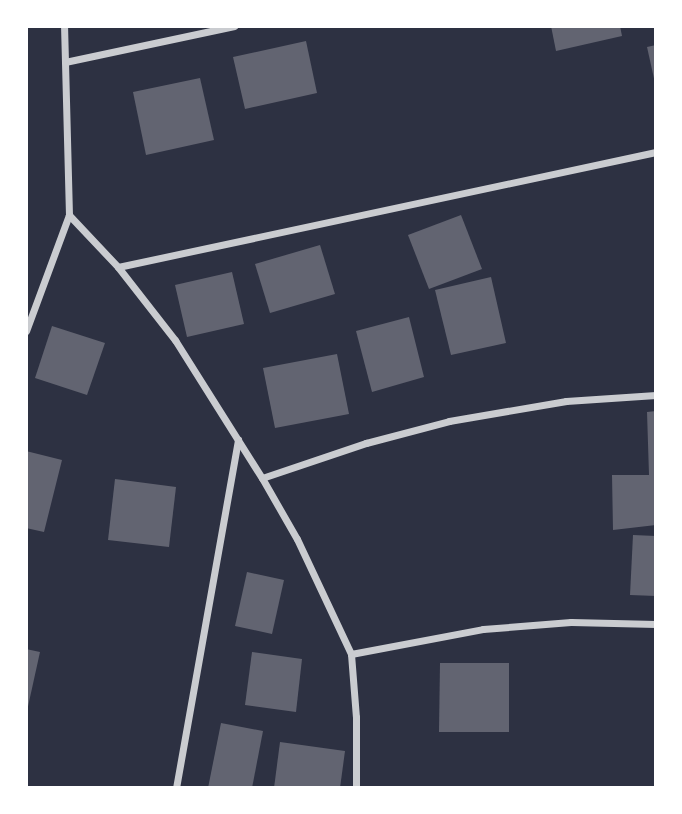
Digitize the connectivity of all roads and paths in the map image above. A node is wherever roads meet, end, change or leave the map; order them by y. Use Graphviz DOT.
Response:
graph roads {
  1 [pos="64,26"];
  2 [pos="234,26"];
  3 [pos="65,62"];
  4 [pos="656,152"];
  5 [pos="69,215"];
  6 [pos="118,267"];
  7 [pos="26,331"];
  8 [pos="656,395"];
  9 [pos="238,439"];
  10 [pos="262,478"];
  11 [pos="656,624"];
  12 [pos="351,654"];
  13 [pos="176,788"];
  14 [pos="356,788"];
  1 -- 3 [label="street"];
  2 -- 3 [label="street"];
  3 -- 5 [label="street"];
  4 -- 6 [label="street"];
  5 -- 6 [label="street"];
  5 -- 7 [label="street"];
  6 -- 9 [label="street"];
  8 -- 10 [label="street"];
  9 -- 10 [label="street"];
  9 -- 13 [label="street"];
  10 -- 12 [label="street"];
  11 -- 12 [label="street"];
  12 -- 14 [label="street"];
}
